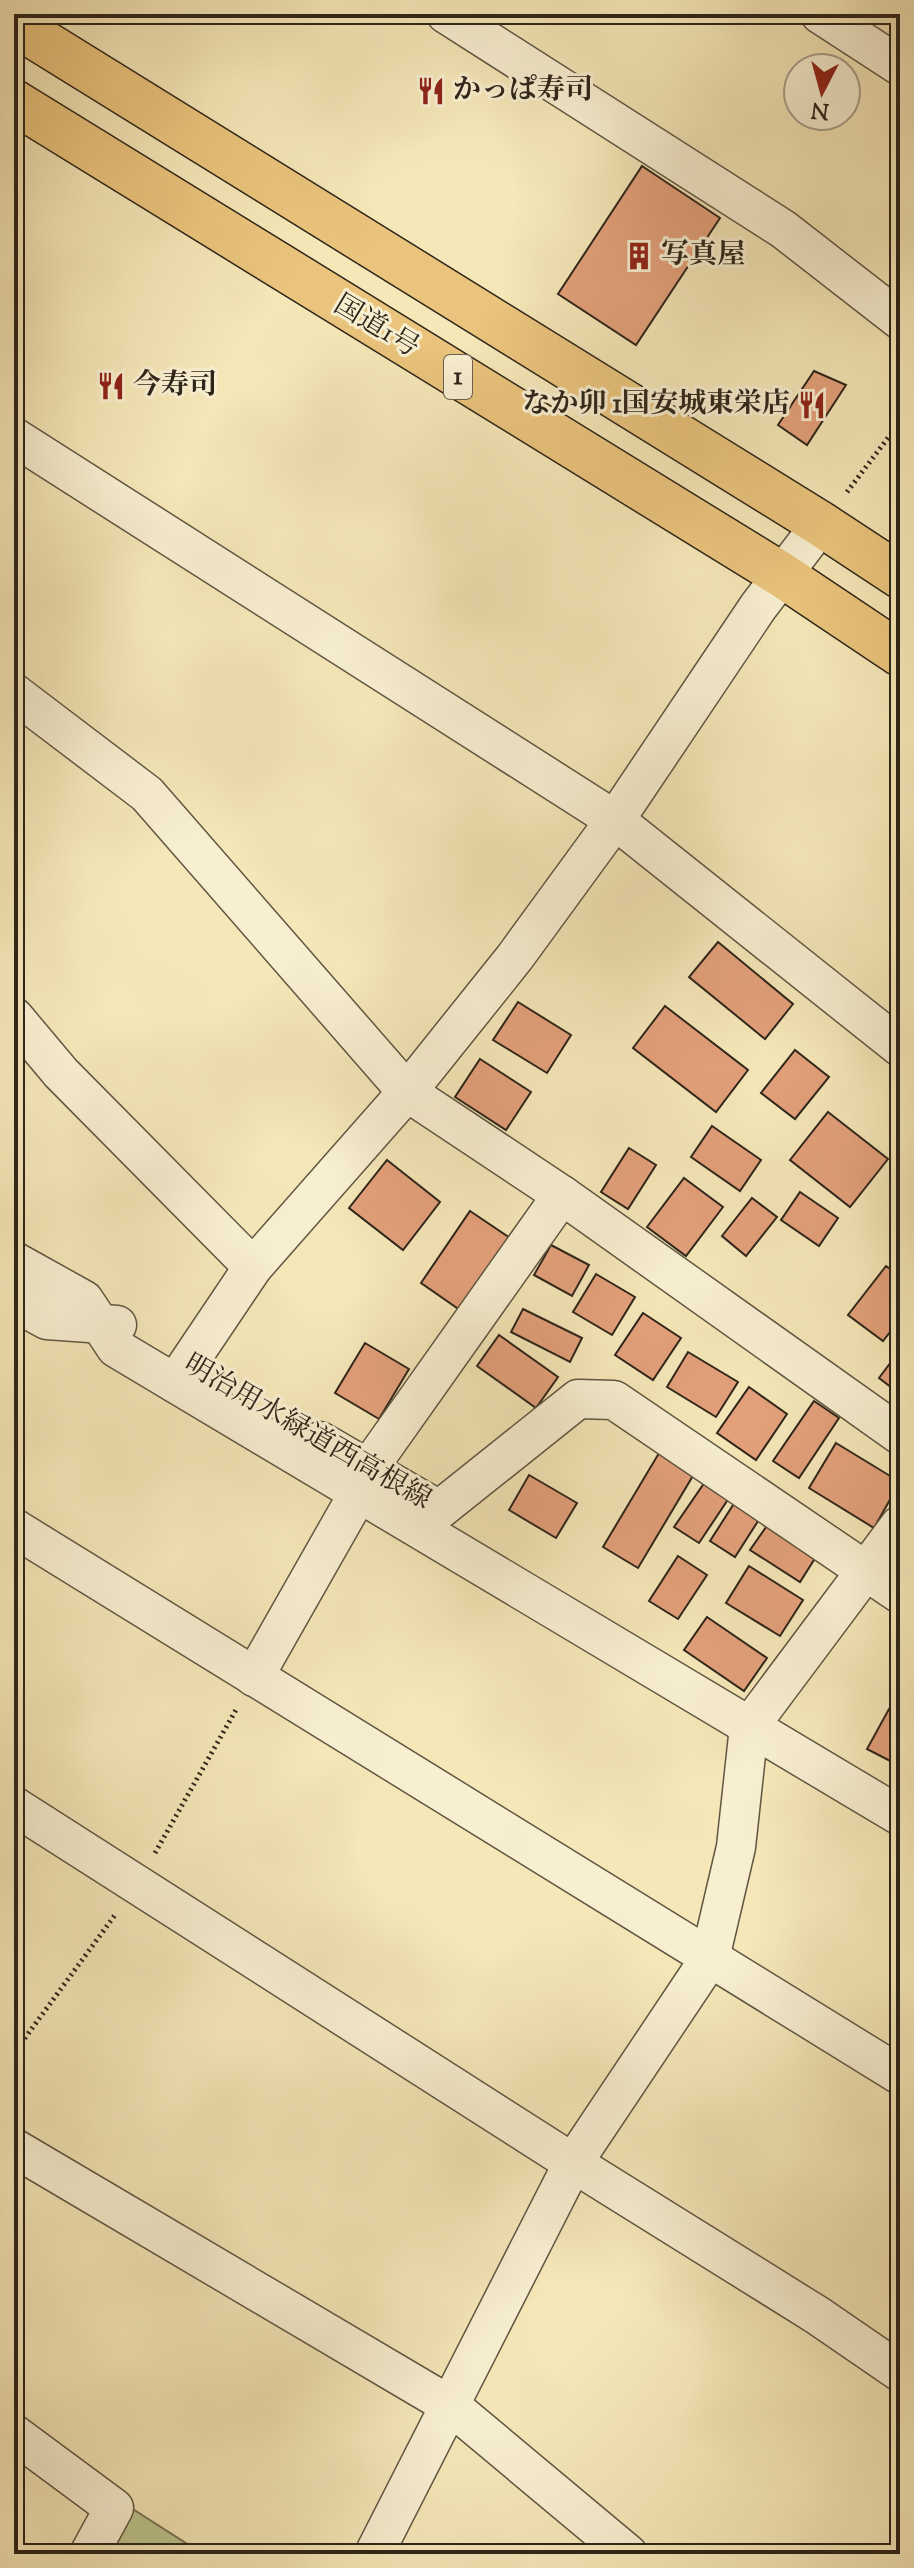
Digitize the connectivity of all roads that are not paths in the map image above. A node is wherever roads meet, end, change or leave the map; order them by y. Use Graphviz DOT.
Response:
graph roads {
  1 [pos="446,14"];
  2 [pos="820,14"];
  3 [pos="14,24"];
  4 [pos="900,66"];
  5 [pos="14,102"];
  6 [pos="900,320"];
  7 [pos="14,437"];
  8 [pos="821,524"];
  9 [pos="782,575"];
  10 [pos="900,576"];
  11 [pos="900,654"];
  12 [pos="14,693"];
  13 [pos="615,820"];
  14 [pos="14,1017"];
  15 [pos="900,1047"];
  16 [pos="407,1092"];
  17 [pos="562,1195"];
  18 [pos="14,1261"];
  19 [pos="253,1267"];
  20 [pos="14,1302"];
  21 [pos="99,1323"];
  22 [pos="182,1374"];
  23 [pos="900,1435"];
  24 [pos="363,1481"];
  25 [pos="900,1525"];
  26 [pos="14,1528"];
  27 [pos="866,1571"];
  28 [pos="900,1594"];
  29 [pos="254,1677"];
  30 [pos="749,1727"];
  31 [pos="14,1806"];
  32 [pos="900,1816"];
  33 [pos="710,1958"];
  34 [pos="900,2075"];
  35 [pos="14,2148"];
  36 [pos="573,2163"];
  37 [pos="900,2372"];
  38 [pos="451,2406"];
  39 [pos="14,2434"];
  40 [pos="89,2554"];
  41 [pos="374,2554"];
  42 [pos="628,2554"];
  1 -- 6 [label="street"];
  2 -- 4 [label="street"];
  3 -- 8 [label="highway, 1"];
  5 -- 9 [label="highway, 国道1号 / 1"];
  7 -- 13 [label="street"];
  8 -- 9 [label="street"];
  8 -- 10 [label="highway, 1"];
  9 -- 11 [label="highway, 国道1号 / 1"];
  9 -- 13 [label="street"];
  12 -- 16 [label="street"];
  13 -- 15 [label="street"];
  13 -- 16 [label="street"];
  14 -- 19 [label="street"];
  16 -- 17 [label="street"];
  16 -- 19 [label="street"];
  17 -- 23 [label="street"];
  17 -- 24 [label="street"];
  18 -- 21 [label="street"];
  19 -- 22 [label="street"];
  20 -- 21 [label="street, 明治用水緑道西高根線"];
  21 -- 22 [label="street, 明治用水緑道西高根線"];
  22 -- 24 [label="street, 明治用水緑道西高根線"];
  24 -- 27 [label="street, 明治用水緑道西高根線"];
  24 -- 29 [label="street"];
  24 -- 30 [label="street"];
  25 -- 27 [label="street"];
  26 -- 29 [label="street"];
  27 -- 28 [label="street, 明治用水緑道西高根線"];
  27 -- 30 [label="street"];
  29 -- 33 [label="street"];
  30 -- 32 [label="street"];
  30 -- 33 [label="street"];
  31 -- 36 [label="street"];
  33 -- 34 [label="street"];
  33 -- 36 [label="street"];
  35 -- 38 [label="street"];
  36 -- 37 [label="street"];
  36 -- 38 [label="street"];
  38 -- 41 [label="street"];
  38 -- 42 [label="street"];
  39 -- 40 [label="street"];
}
